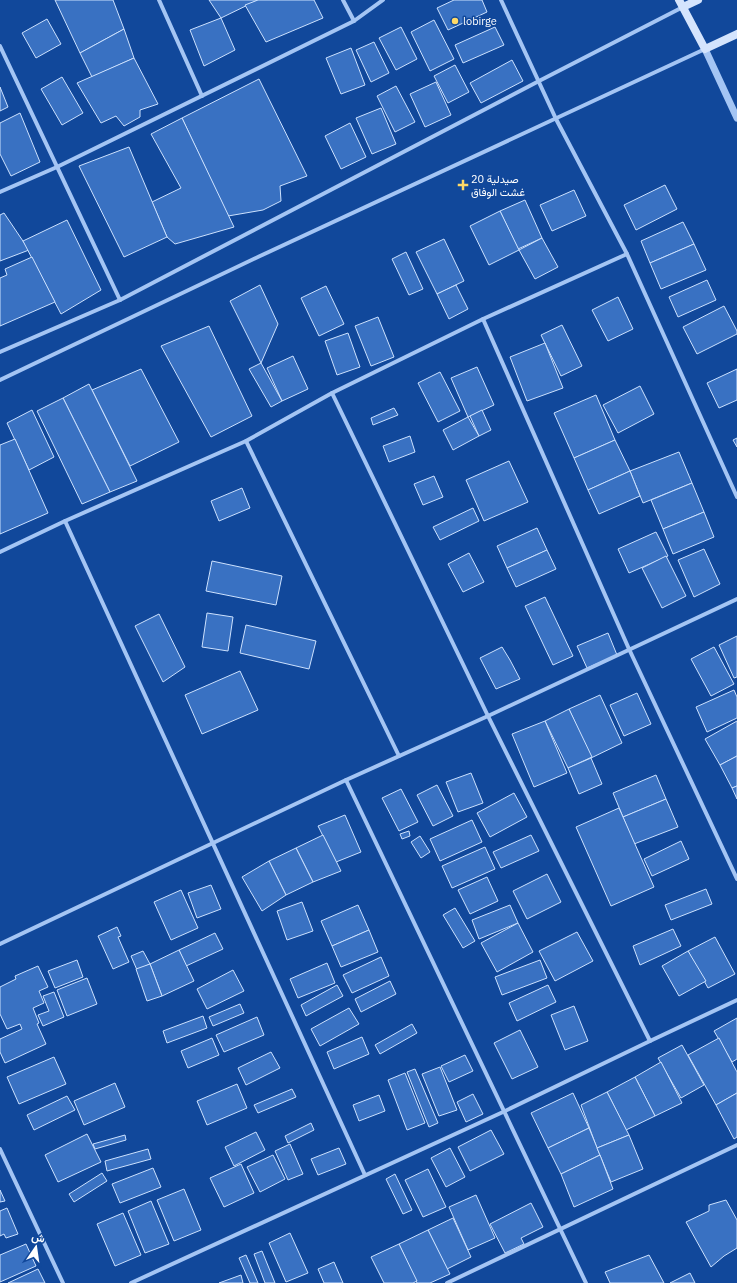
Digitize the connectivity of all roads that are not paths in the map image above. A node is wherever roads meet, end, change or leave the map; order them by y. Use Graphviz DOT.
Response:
graph roads {
  1 [pos="159,0"];
  2 [pos="343,0"];
  3 [pos="383,0"];
  4 [pos="501,0"];
  5 [pos="698,0"];
  6 [pos="681,4"];
  7 [pos="354,21"];
  8 [pos="737,34"];
  9 [pos="0,46"];
  10 [pos="705,49"];
  11 [pos="539,81"];
  12 [pos="202,96"];
  13 [pos="737,118"];
  14 [pos="556,119"];
  15 [pos="57,167"];
  16 [pos="0,192"];
  17 [pos="627,254"];
  18 [pos="120,300"];
  19 [pos="483,320"];
  20 [pos="0,352"];
  21 [pos="0,380"];
  22 [pos="332,392"];
  23 [pos="246,441"];
  24 [pos="737,496"];
  25 [pos="65,520"];
  26 [pos="0,552"];
  27 [pos="737,599"];
  28 [pos="629,649"];
  29 [pos="488,716"];
  30 [pos="399,756"];
  31 [pos="346,780"];
  32 [pos="212,843"];
  33 [pos="737,878"];
  34 [pos="0,944"];
  35 [pos="737,1000"];
  36 [pos="650,1041"];
  37 [pos="503,1112"];
  38 [pos="737,1145"];
  39 [pos="0,1149"];
  40 [pos="365,1176"];
  41 [pos="560,1230"];
  42 [pos="63,1283"];
  43 [pos="131,1283"];
  44 [pos="447,1283"];
  45 [pos="586,1283"];
  1 -- 12 [label="street"];
  2 -- 7 [label="street"];
  3 -- 7 [label="street"];
  4 -- 11 [label="street"];
  5 -- 6 [label="main road"];
  6 -- 10 [label="main road"];
  6 -- 11 [label="street"];
  7 -- 12 [label="street"];
  8 -- 10 [label="main road"];
  9 -- 15 [label="street"];
  10 -- 13 [label="street"];
  10 -- 14 [label="street"];
  11 -- 14 [label="street"];
  11 -- 18 [label="street"];
  12 -- 15 [label="street"];
  14 -- 17 [label="street"];
  14 -- 21 [label="street"];
  15 -- 16 [label="street"];
  15 -- 18 [label="street"];
  17 -- 19 [label="street"];
  17 -- 24 [label="street"];
  18 -- 20 [label="street"];
  19 -- 22 [label="street"];
  19 -- 28 [label="street"];
  22 -- 23 [label="street"];
  22 -- 29 [label="street"];
  23 -- 25 [label="street"];
  23 -- 30 [label="street"];
  25 -- 26 [label="street"];
  25 -- 32 [label="street"];
  27 -- 28 [label="street"];
  28 -- 29 [label="street"];
  28 -- 33 [label="street"];
  29 -- 30 [label="street"];
  29 -- 36 [label="street"];
  30 -- 31 [label="street"];
  31 -- 32 [label="street"];
  31 -- 37 [label="street"];
  32 -- 34 [label="street"];
  32 -- 40 [label="street"];
  35 -- 36 [label="street"];
  36 -- 37 [label="street"];
  37 -- 40 [label="street"];
  37 -- 41 [label="street"];
  38 -- 41 [label="street"];
  39 -- 42 [label="street"];
  40 -- 43 [label="street"];
  41 -- 44 [label="street"];
  41 -- 45 [label="street"];
}
